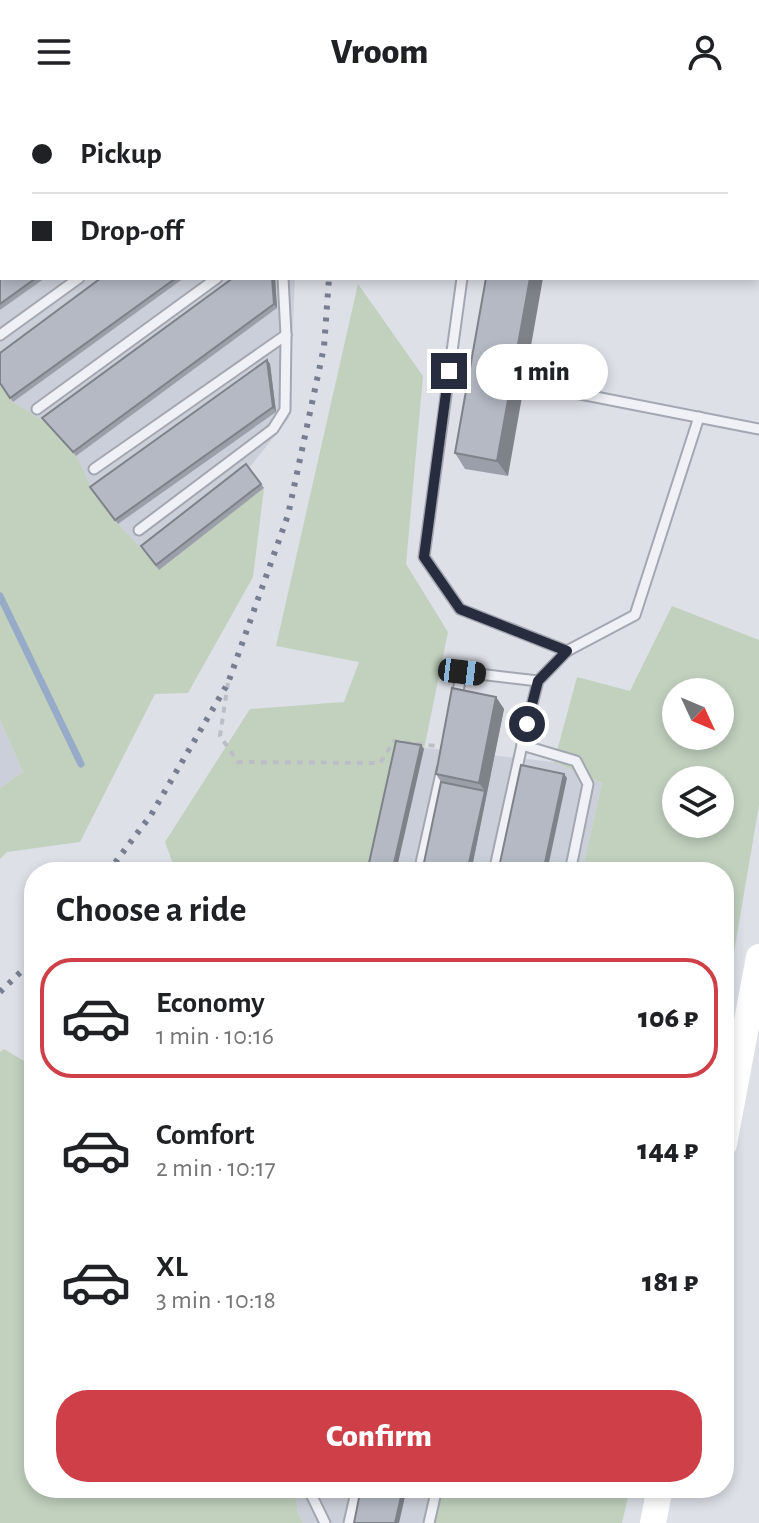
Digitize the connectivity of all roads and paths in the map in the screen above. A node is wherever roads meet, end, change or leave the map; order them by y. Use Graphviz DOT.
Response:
graph roads {
  1 [pos="76,280"];
  2 [pos="214,280"];
  3 [pos="283,280"];
  4 [pos="462,280"];
  5 [pos="0,335"];
  6 [pos="286,335"];
  7 [pos="565,391"];
  8 [pos="37,409"];
  9 [pos="699,417"];
  10 [pos="759,429"];
  11 [pos="94,469"];
  12 [pos="139,530"];
  13 [pos="567,651"];
  14 [pos="538,681"];
  15 [pos="228,683"];
  16 [pos="452,717"];
  17 [pos="522,745"];
  18 [pos="446,747"];
  19 [pos="422,862"];
  20 [pos="496,862"];
  21 [pos="572,862"];
  22 [pos="759,957"];
  23 [pos="734,1091"];
  24 [pos="313,1498"];
  25 [pos="355,1498"];
  26 [pos="435,1498"];
  27 [pos="658,1498"];
  28 [pos="325,1523"];
  29 [pos="349,1523"];
  30 [pos="429,1523"];
  31 [pos="653,1523"];
  1 -- 5 [label="lane"];
  2 -- 8 [label="lane"];
  3 -- 6 [label="lane"];
  4 -- 13 [label="lane"];
  6 -- 11 [label="lane"];
  6 -- 12 [label="lane"];
  7 -- 9 [label="lane"];
  9 -- 10 [label="lane"];
  9 -- 13 [label="lane"];
  13 -- 14 [label="lane"];
  14 -- 16 [label="lane"];
  14 -- 17 [label="lane"];
  15 -- 18 [label="path"];
  17 -- 20 [label="lane"];
  17 -- 21 [label="lane"];
  18 -- 19 [label="lane"];
  22 -- 23 [label="street"];
  24 -- 28 [label="lane"];
  25 -- 29 [label="lane"];
  26 -- 30 [label="lane"];
  27 -- 31 [label="street"];
}
